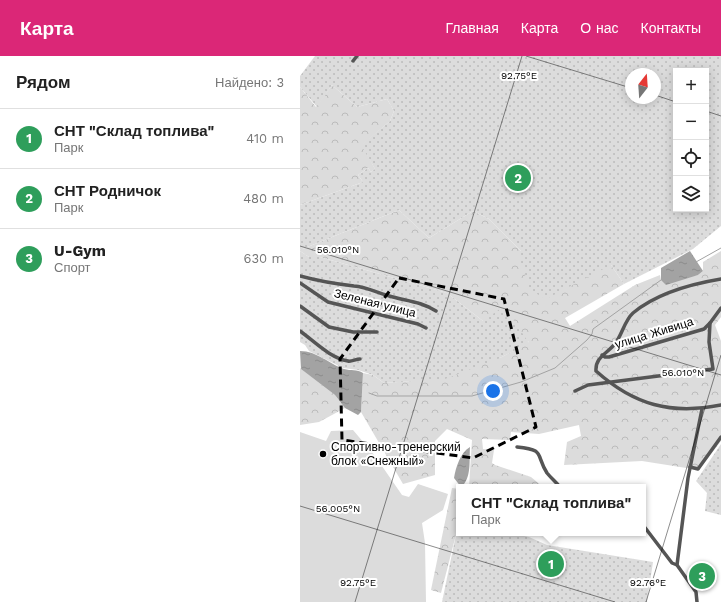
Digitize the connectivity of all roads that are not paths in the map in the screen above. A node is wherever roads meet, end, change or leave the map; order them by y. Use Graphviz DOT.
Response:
graph roads {
  1 [pos="357,56"];
  2 [pos="353,61"];
  3 [pos="300,276"];
  4 [pos="721,279"];
  5 [pos="300,283"];
  6 [pos="300,306"];
  7 [pos="721,308"];
  8 [pos="436,311"];
  9 [pos="710,323"];
  10 [pos="426,328"];
  11 [pos="300,331"];
  12 [pos="377,332"];
  13 [pos="602,355"];
  14 [pos="360,359"];
  15 [pos="609,382"];
  16 [pos="575,391"];
  17 [pos="721,405"];
  18 [pos="702,409"];
  19 [pos="721,437"];
  20 [pos="518,447"];
  21 [pos="690,467"];
  22 [pos="557,484"];
  23 [pos="646,529"];
  24 [pos="677,565"];
  25 [pos="697,602"];
  1 -- 2 [label="street"];
  3 -- 8 [label="street"];
  4 -- 13 [label="street"];
  5 -- 10 [label="street, Зеленая улица"];
  6 -- 12 [label="street"];
  7 -- 9 [label="street"];
  9 -- 13 [label="street, улица Живица"];
  9 -- 15 [label="street"];
  11 -- 14 [label="street"];
  13 -- 15 [label="street"];
  15 -- 16 [label="street"];
  15 -- 18 [label="street"];
  17 -- 18 [label="street"];
  18 -- 21 [label="street"];
  19 -- 21 [label="street"];
  20 -- 22 [label="street"];
  21 -- 24 [label="street"];
  23 -- 24 [label="street"];
  24 -- 25 [label="street"];
}
